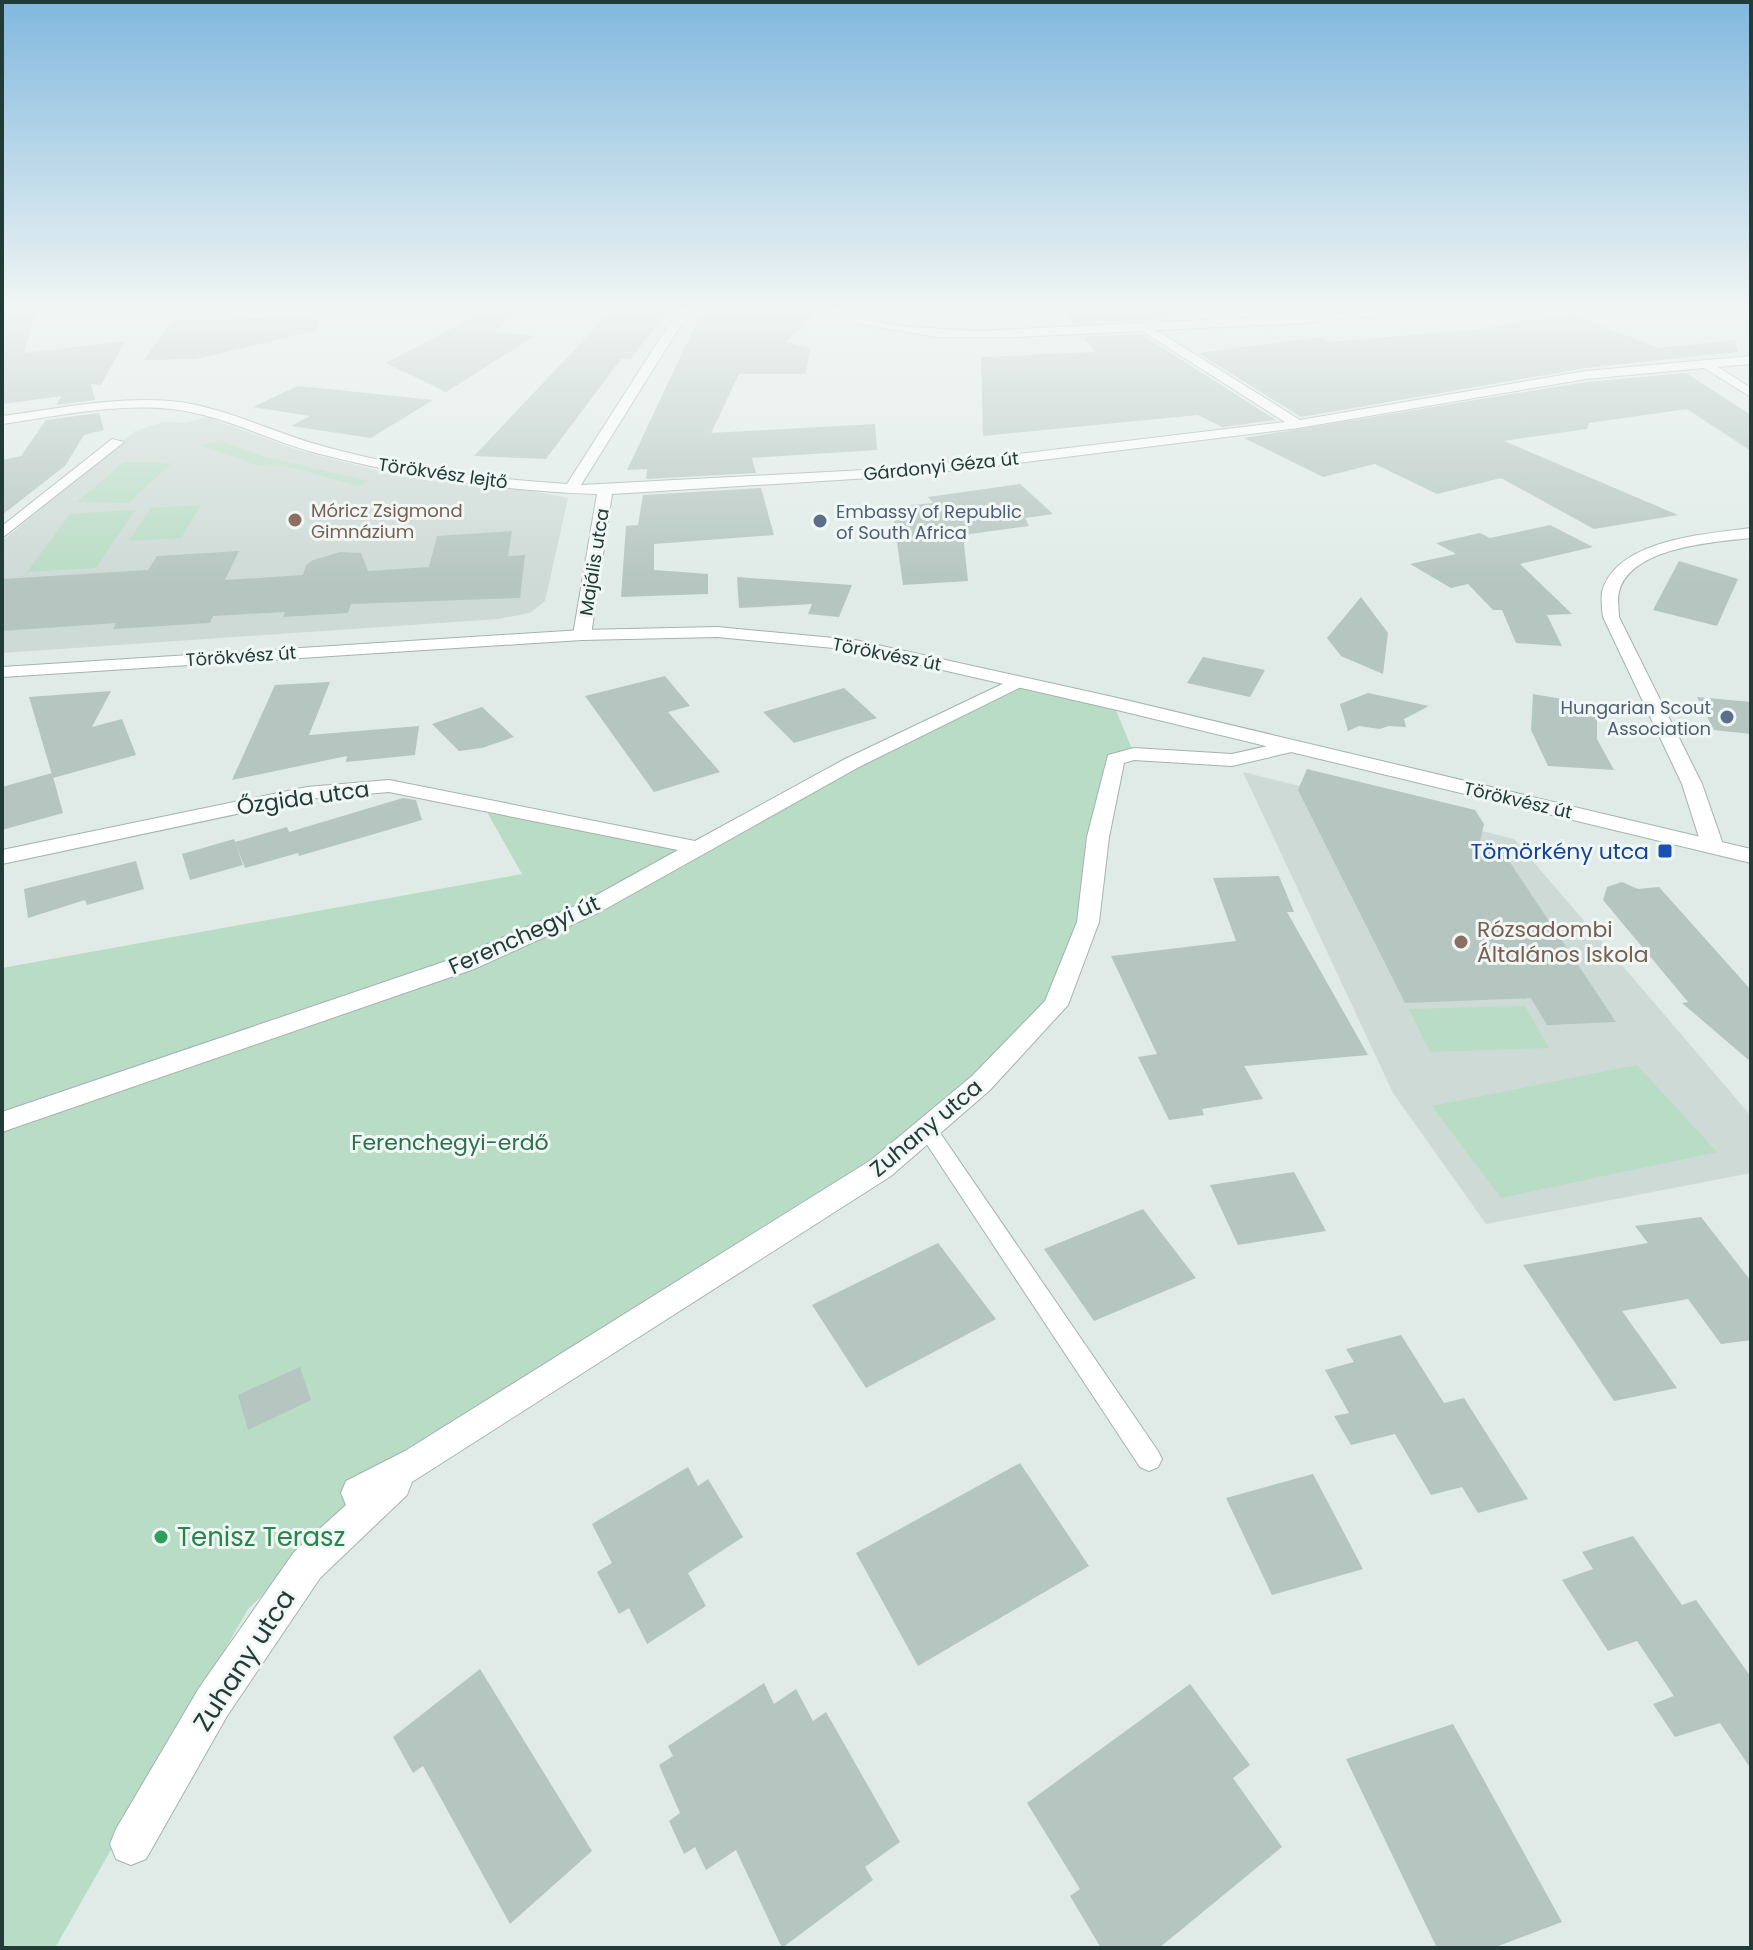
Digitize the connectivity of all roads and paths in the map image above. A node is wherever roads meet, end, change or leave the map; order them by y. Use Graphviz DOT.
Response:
graph roads {
  1 [pos="626,401"];
  2 [pos="1261,401"];
  3 [pos="1433,401"];
  4 [pos="2,420"];
  5 [pos="1298,424"];
  6 [pos="117,442"];
  7 [pos="571,489"];
  8 [pos="605,490"];
  9 [pos="2,533"];
  10 [pos="1751,533"];
  11 [pos="582,635"];
  12 [pos="2,672"];
  13 [pos="1017,682"];
  14 [pos="1289,747"];
  15 [pos="1713,847"];
  16 [pos="699,848"];
  17 [pos="1751,856"];
  18 [pos="2,857"];
  19 [pos="2,1122"];
  20 [pos="927,1129"];
  21 [pos="1149,1459"];
  22 [pos="417,1462"];
  23 [pos="358,1493"];
  24 [pos="131,1844"];
  1 -- 7 [label="street"];
  2 -- 5 [label="street"];
  3 -- 5 [label="street, Gárdonyi Géza út"];
  4 -- 7 [label="street, Törökvész lejtő"];
  5 -- 8 [label="street, Gárdonyi Géza út"];
  6 -- 9 [label="street"];
  7 -- 8 [label="street, Törökvész lejtő"];
  8 -- 11 [label="street, Majális utca"];
  10 -- 15 [label="street"];
  11 -- 12 [label="street, Törökvész út"];
  11 -- 13 [label="street, Törökvész út"];
  13 -- 14 [label="street, Törökvész út"];
  13 -- 16 [label="street, Ferenchegyi út"];
  14 -- 15 [label="street, Törökvész út"];
  14 -- 20 [label="street, Zuhany utca"];
  15 -- 17 [label="street, Törökvész út"];
  16 -- 18 [label="street, Őzgida utca"];
  16 -- 19 [label="street, Ferenchegyi út"];
  20 -- 21 [label="lane"];
  20 -- 22 [label="street, Zuhany utca"];
  22 -- 23 [label="street, Zuhany utca"];
  22 -- 24 [label="street, Zuhany utca"];
}
